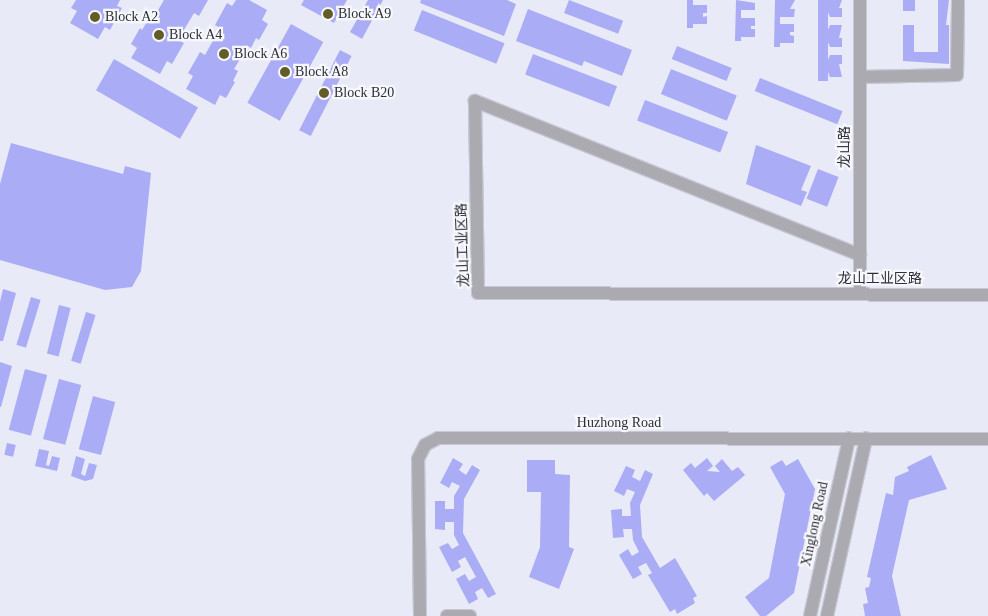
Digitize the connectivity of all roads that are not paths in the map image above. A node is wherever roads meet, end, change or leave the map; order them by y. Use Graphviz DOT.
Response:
graph roads {
  1 [pos="860,0"];
  2 [pos="958,0"];
  3 [pos="860,77"];
  4 [pos="860,255"];
  5 [pos="860,294"];
  6 [pos="988,295"];
  7 [pos="849,438"];
  8 [pos="866,438"];
  9 [pos="988,438"];
  10 [pos="420,616"];
  11 [pos="447,616"];
  12 [pos="470,616"];
  13 [pos="810,616"];
  14 [pos="827,616"];
  1 -- 3 [label="street, 龙山路"];
  2 -- 3 [label="street"];
  3 -- 4 [label="street, 龙山路"];
  4 -- 5 [label="street, 龙山路"];
  4 -- 5 [label="street, 龙山工业区路"];
  5 -- 6 [label="street, 龙山工业区路"];
  7 -- 8 [label="street, Huzhong Road"];
  7 -- 10 [label="street, Huzhong Road"];
  7 -- 13 [label="street, Xinglong Road"];
  8 -- 9 [label="street, Huzhong Road"];
  8 -- 14 [label="street"];
  11 -- 12 [label="street"];
}
